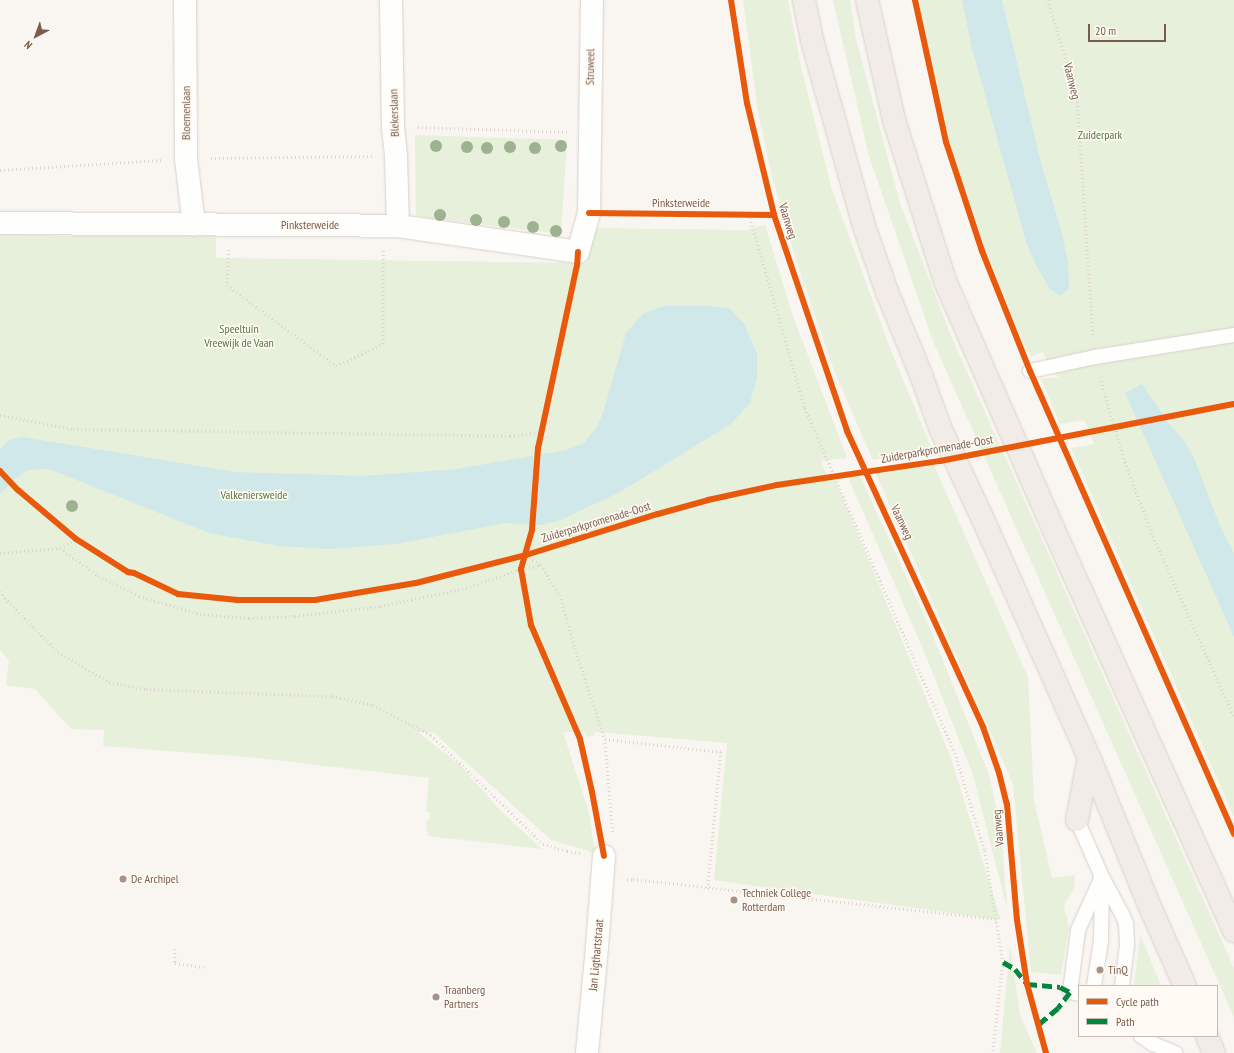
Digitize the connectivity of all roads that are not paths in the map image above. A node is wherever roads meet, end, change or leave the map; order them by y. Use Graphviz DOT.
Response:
graph roads {
  1 [pos="185,0"];
  2 [pos="391,0"];
  3 [pos="592,0"];
  4 [pos="804,0"];
  5 [pos="867,0"];
  6 [pos="589,133"];
  7 [pos="0,223"];
  8 [pos="194,225"];
  9 [pos="391,225"];
  10 [pos="1234,335"];
  11 [pos="1030,371"];
  12 [pos="1088,757"];
  13 [pos="1077,820"];
  14 [pos="604,856"];
  15 [pos="1102,878"];
  16 [pos="1234,931"];
  17 [pos="1094,985"];
  18 [pos="1122,985"];
  19 [pos="1185,985"];
  20 [pos="1078,994"];
  21 [pos="1142,1037"];
  22 [pos="1207,1037"];
  23 [pos="587,1053"];
  24 [pos="1175,1053"];
  25 [pos="1214,1053"];
  1 -- 8 [label="street, Bloemenlaan"];
  2 -- 9 [label="street, Blekerslaan"];
  3 -- 6 [label="street, Struweel"];
  4 -- 12 [label="highway"];
  5 -- 16 [label="highway"];
  6 -- 9 [label="street, Pinksterweide"];
  7 -- 8 [label="street, Pinksterweide"];
  8 -- 9 [label="street, Pinksterweide"];
  10 -- 11 [label="lane"];
  12 -- 13 [label="highway"];
  12 -- 19 [label="highway"];
  13 -- 15 [label="lane"];
  14 -- 23 [label="street, Jan Ligthartstraat"];
  15 -- 17 [label="lane"];
  15 -- 18 [label="lane"];
  15 -- 20 [label="lane"];
  21 -- 24 [label="lane"];
  22 -- 25 [label="highway"];
}
